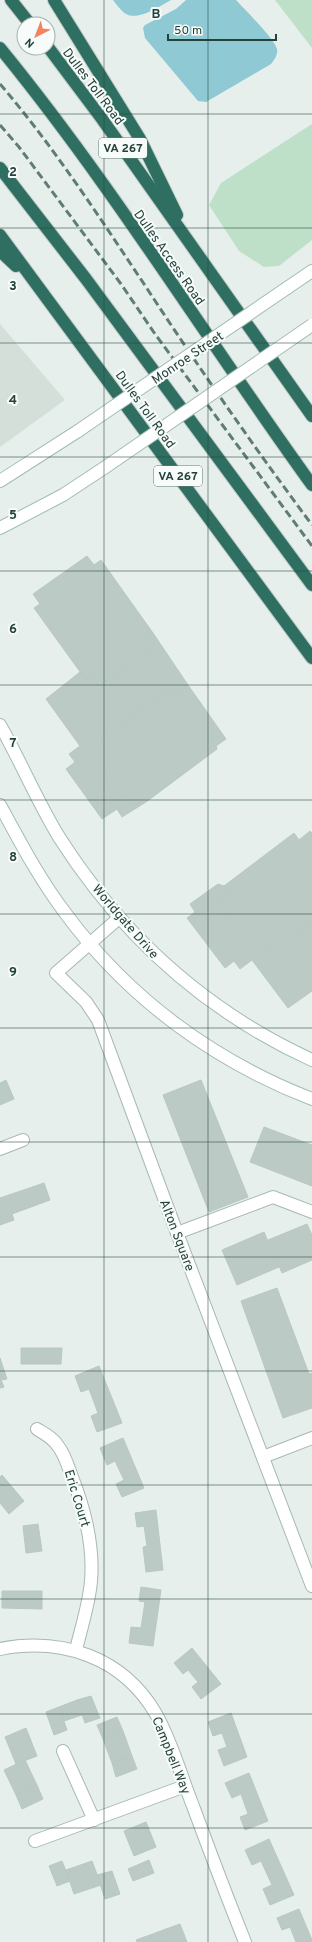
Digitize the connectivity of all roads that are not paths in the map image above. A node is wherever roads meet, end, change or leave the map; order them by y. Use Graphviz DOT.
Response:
graph roads {
  1 [pos="10,0"];
  2 [pos="54,0"];
  3 [pos="23,16"];
  4 [pos="0,48"];
  5 [pos="55,56"];
  6 [pos="0,168"];
  7 [pos="0,235"];
  8 [pos="0,251"];
  9 [pos="194,251"];
  10 [pos="312,271"];
  11 [pos="45,295"];
  12 [pos="312,325"];
  13 [pos="312,416"];
  14 [pos="0,480"];
  15 [pos="312,484"];
  16 [pos="0,528"];
  17 [pos="312,585"];
  18 [pos="312,658"];
  19 [pos="0,725"];
  20 [pos="0,805"];
  21 [pos="119,918"];
  22 [pos="90,944"];
  23 [pos="312,1060"];
  24 [pos="312,1099"];
  25 [pos="23,1140"];
  26 [pos="0,1149"];
  27 [pos="312,1212"];
  28 [pos="177,1233"];
  29 [pos="37,1429"];
  30 [pos="312,1438"];
  31 [pos="263,1456"];
  32 [pos="312,1586"];
  33 [pos="0,1649"];
  34 [pos="76,1650"];
  35 [pos="63,1751"];
  36 [pos="185,1786"];
  37 [pos="94,1820"];
  38 [pos="36,1841"];
  39 [pos="245,1942"];
  1 -- 3 [label="highway"];
  2 -- 9 [label="highway"];
  4 -- 15 [label="highway, Dulles Access Road"];
  5 -- 9 [label="highway, Dulles Toll Road / VA 267"];
  6 -- 17 [label="highway"];
  7 -- 11 [label="highway, Dulles Toll Road / VA 267"];
  8 -- 11 [label="highway"];
  9 -- 13 [label="highway, Dulles Toll Road / VA 267"];
  10 -- 14 [label="street, Monroe Street, bridge"];
  11 -- 18 [label="highway, Dulles Toll Road / VA 267"];
  12 -- 16 [label="street, bridge"];
  19 -- 21 [label="street, Worldgate Drive"];
  20 -- 22 [label="street"];
  21 -- 22 [label="street, Alton Square"];
  21 -- 23 [label="street, Worldgate Drive"];
  22 -- 24 [label="street"];
  22 -- 28 [label="street, Alton Square"];
  25 -- 26 [label="street"];
  27 -- 28 [label="street"];
  28 -- 31 [label="street, Alton Square"];
  29 -- 34 [label="street, Eric Court"];
  30 -- 31 [label="street"];
  31 -- 32 [label="street, Alton Square"];
  33 -- 34 [label="street, Campbell Way"];
  34 -- 36 [label="street, Campbell Way"];
  35 -- 37 [label="street"];
  36 -- 37 [label="street"];
  36 -- 39 [label="street, Campbell Way"];
  37 -- 38 [label="street"];
}
